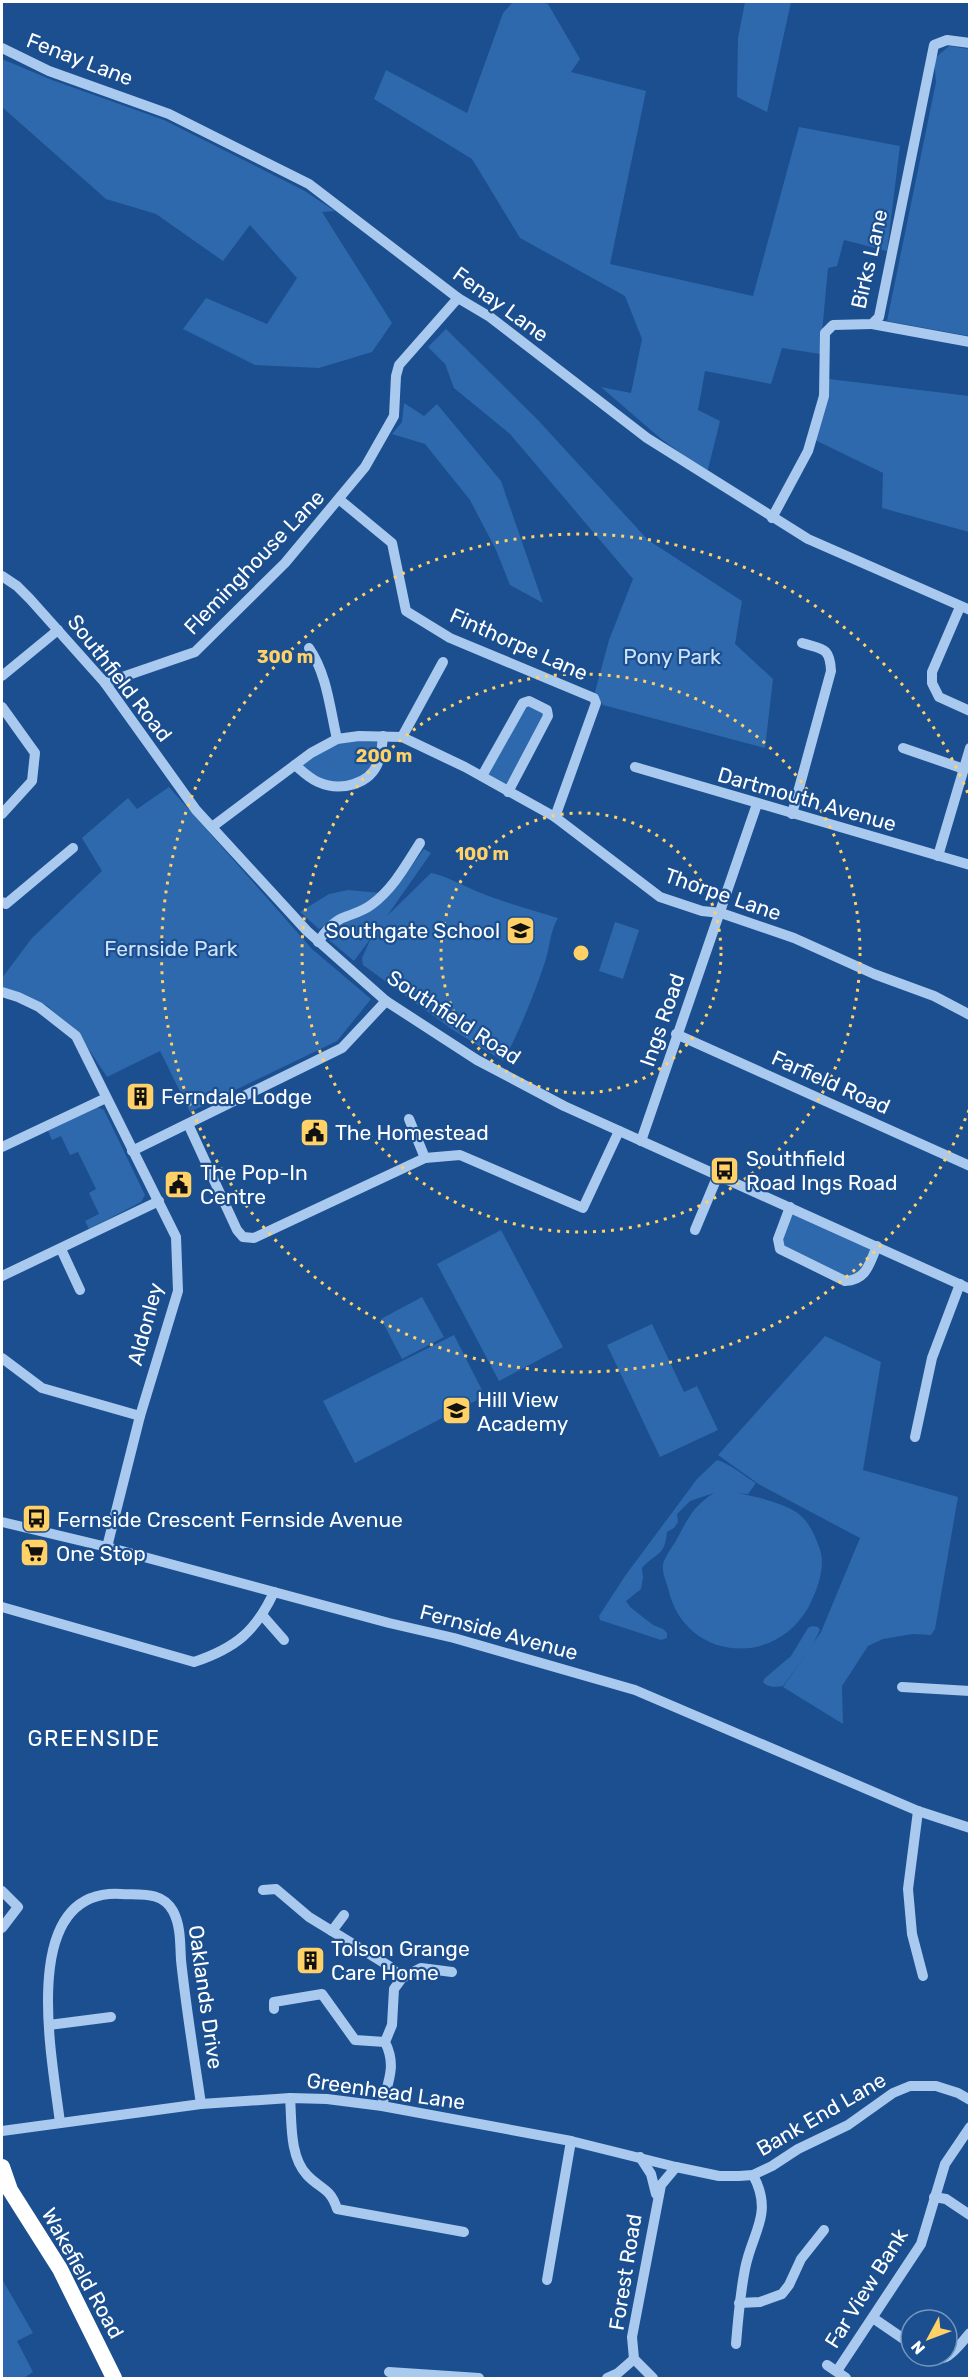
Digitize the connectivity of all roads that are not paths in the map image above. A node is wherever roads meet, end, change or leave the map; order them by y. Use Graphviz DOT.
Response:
graph roads {
  1 [pos="969,43"];
  2 [pos="2,48"];
  3 [pos="459,298"];
  4 [pos="872,324"];
  5 [pos="969,342"];
  6 [pos="340,500"];
  7 [pos="772,518"];
  8 [pos="2,576"];
  9 [pos="965,608"];
  10 [pos="58,630"];
  11 [pos="802,643"];
  12 [pos="309,648"];
  13 [pos="443,662"];
  14 [pos="2,676"];
  15 [pos="105,683"];
  16 [pos="2,707"];
  17 [pos="969,711"];
  18 [pos="383,736"];
  19 [pos="402,737"];
  20 [pos="337,739"];
  21 [pos="903,748"];
  22 [pos="969,748"];
  23 [pos="295,765"];
  24 [pos="635,767"];
  25 [pos="964,769"];
  26 [pos="482,776"];
  27 [pos="508,792"];
  28 [pos="757,804"];
  29 [pos="2,814"];
  30 [pos="792,814"];
  31 [pos="555,818"];
  32 [pos="212,827"];
  33 [pos="420,843"];
  34 [pos="73,848"];
  35 [pos="938,856"];
  36 [pos="969,865"];
  37 [pos="2,902"];
  38 [pos="721,913"];
  39 [pos="318,942"];
  40 [pos="2,992"];
  41 [pos="386,1001"];
  42 [pos="969,1016"];
  43 [pos="676,1034"];
  44 [pos="106,1098"];
  45 [pos="408,1119"];
  46 [pos="188,1124"];
  47 [pos="619,1131"];
  48 [pos="641,1141"];
  49 [pos="3,1144"];
  50 [pos="132,1151"];
  51 [pos="425,1158"];
  52 [pos="969,1166"];
  53 [pos="718,1174"];
  54 [pos="159,1201"];
  55 [pos="790,1207"];
  56 [pos="695,1230"];
  57 [pos="877,1246"];
  58 [pos="61,1249"];
  59 [pos="2,1276"];
  60 [pos="965,1286"];
  61 [pos="80,1290"];
  62 [pos="2,1358"];
  63 [pos="140,1416"];
  64 [pos="915,1437"];
  65 [pos="2,1521"];
  66 [pos="107,1547"];
  67 [pos="274,1592"];
  68 [pos="2,1607"];
  69 [pos="263,1616"];
  70 [pos="284,1640"];
  71 [pos="902,1688"];
  72 [pos="969,1691"];
  73 [pos="918,1811"];
  74 [pos="969,1828"];
  75 [pos="263,1890"];
  76 [pos="2,1891"];
  77 [pos="344,1915"];
  78 [pos="332,1931"];
  79 [pos="4,1933"];
  80 [pos="452,1971"];
  81 [pos="923,1976"];
  82 [pos="402,1978"];
  83 [pos="274,2009"];
  84 [pos="111,2017"];
  85 [pos="49,2025"];
  86 [pos="385,2042"];
  87 [pos="290,2098"];
  88 [pos="969,2100"];
  89 [pos="201,2104"];
  90 [pos="382,2106"];
  91 [pos="60,2123"];
  92 [pos="969,2127"];
  93 [pos="2,2130"];
  94 [pos="571,2141"];
  95 [pos="640,2157"];
  96 [pos="2,2167"];
  97 [pos="675,2167"];
  98 [pos="690,2169"];
  99 [pos="753,2175"];
  100 [pos="6,2186"];
  101 [pos="934,2197"];
  102 [pos="657,2200"];
  103 [pos="969,2215"];
  104 [pos="824,2229"];
  105 [pos="464,2232"];
  106 [pos="547,2280"];
  107 [pos="739,2303"];
  108 [pos="873,2318"];
  109 [pos="899,2336"];
  110 [pos="736,2344"];
  111 [pos="634,2359"];
  112 [pos="837,2371"];
  113 [pos="389,2372"];
  114 [pos="114,2379"];
  115 [pos="479,2379"];
  116 [pos="608,2379"];
  117 [pos="653,2379"];
  1 -- 4 [label="street, Birks Lane"];
  2 -- 3 [label="street, Fenay Lane"];
  3 -- 6 [label="street, Fleminghouse Lane"];
  3 -- 7 [label="street, Fenay Lane"];
  4 -- 5 [label="street"];
  4 -- 7 [label="street, Birks Lane"];
  6 -- 15 [label="street, Fleminghouse Lane"];
  6 -- 31 [label="street, Finthorpe Lane"];
  7 -- 9 [label="street, Fenay Lane"];
  8 -- 10 [label="street, Southfield Road"];
  9 -- 17 [label="street"];
  10 -- 14 [label="street"];
  10 -- 15 [label="street, Southfield Road"];
  11 -- 30 [label="street"];
  12 -- 20 [label="street"];
  13 -- 19 [label="street"];
  15 -- 32 [label="street, Southfield Road"];
  16 -- 29 [label="street"];
  18 -- 19 [label="street, Thorpe Lane"];
  18 -- 20 [label="street, Thorpe Lane"];
  18 -- 23 [label="street"];
  19 -- 26 [label="street, Thorpe Lane"];
  20 -- 23 [label="street, Thorpe Lane"];
  21 -- 25 [label="street"];
  22 -- 25 [label="street"];
  23 -- 32 [label="street, Thorpe Lane"];
  24 -- 28 [label="street, Dartmouth Avenue"];
  25 -- 35 [label="street"];
  26 -- 27 [label="street, Thorpe Lane"];
  26 -- 27 [label="street"];
  27 -- 31 [label="street, Thorpe Lane"];
  28 -- 30 [label="street, Dartmouth Avenue"];
  28 -- 38 [label="street, Ings Road"];
  30 -- 35 [label="street, Dartmouth Avenue"];
  31 -- 38 [label="street, Thorpe Lane"];
  32 -- 39 [label="street, Southfield Road"];
  33 -- 39 [label="street"];
  34 -- 37 [label="street"];
  35 -- 36 [label="street, Dartmouth Avenue"];
  38 -- 42 [label="street, Thorpe Lane"];
  38 -- 43 [label="street, Ings Road"];
  39 -- 41 [label="street, Southfield Road"];
  40 -- 44 [label="street, Aldonley"];
  41 -- 46 [label="street"];
  41 -- 47 [label="street, Southfield Road"];
  43 -- 48 [label="street, Ings Road"];
  43 -- 52 [label="street, Farfield Road"];
  44 -- 49 [label="street"];
  44 -- 50 [label="street, Aldonley"];
  45 -- 51 [label="street"];
  46 -- 50 [label="street"];
  46 -- 51 [label="street"];
  47 -- 48 [label="street, Southfield Road"];
  47 -- 51 [label="street"];
  48 -- 53 [label="street, Southfield Road"];
  50 -- 54 [label="street, Aldonley"];
  53 -- 55 [label="street, Southfield Road"];
  53 -- 56 [label="street"];
  54 -- 58 [label="street"];
  54 -- 63 [label="street, Aldonley"];
  55 -- 57 [label="street, Southfield Road"];
  55 -- 57 [label="street"];
  57 -- 60 [label="street, Southfield Road"];
  58 -- 59 [label="street"];
  58 -- 61 [label="street"];
  60 -- 64 [label="street"];
  62 -- 63 [label="street"];
  63 -- 66 [label="street, Aldonley"];
  65 -- 66 [label="street, Fernside Avenue"];
  66 -- 67 [label="street, Fernside Avenue"];
  67 -- 69 [label="street"];
  67 -- 73 [label="street, Fernside Avenue"];
  68 -- 69 [label="street"];
  69 -- 70 [label="street"];
  71 -- 72 [label="street"];
  73 -- 74 [label="street, Fernside Avenue"];
  73 -- 81 [label="street"];
  75 -- 78 [label="street"];
  76 -- 79 [label="street"];
  77 -- 78 [label="street"];
  78 -- 82 [label="street"];
  80 -- 82 [label="street"];
  82 -- 86 [label="street"];
  83 -- 86 [label="street"];
  84 -- 85 [label="street"];
  85 -- 89 [label="street, Oaklands Drive"];
  85 -- 91 [label="street, Oaklands Drive"];
  86 -- 90 [label="street"];
  87 -- 89 [label="street, Greenhead Lane"];
  87 -- 90 [label="street, Greenhead Lane"];
  87 -- 105 [label="street"];
  88 -- 99 [label="street, Bank End Lane"];
  89 -- 91 [label="street, Greenhead Lane"];
  90 -- 94 [label="street, Greenhead Lane"];
  91 -- 93 [label="street, Greenhead Lane"];
  92 -- 101 [label="street, Far View Bank"];
  94 -- 95 [label="street, Greenhead Lane"];
  94 -- 106 [label="street"];
  95 -- 97 [label="street, Greenhead Lane"];
  95 -- 102 [label="street, Forest Road"];
  96 -- 100 [label="highway, Wakefield Road"];
  97 -- 98 [label="street, Greenhead Lane"];
  97 -- 102 [label="street, Forest Road"];
  98 -- 99 [label="street, Bank End Lane"];
  99 -- 107 [label="street"];
  100 -- 114 [label="highway, Wakefield Road"];
  101 -- 103 [label="street"];
  101 -- 108 [label="street, Far View Bank"];
  102 -- 111 [label="street, Forest Road"];
  104 -- 107 [label="street"];
  107 -- 110 [label="street"];
  108 -- 109 [label="street"];
  108 -- 112 [label="street, Far View Bank"];
  111 -- 116 [label="street"];
  111 -- 117 [label="street, Forest Road"];
  113 -- 115 [label="street"];
}
